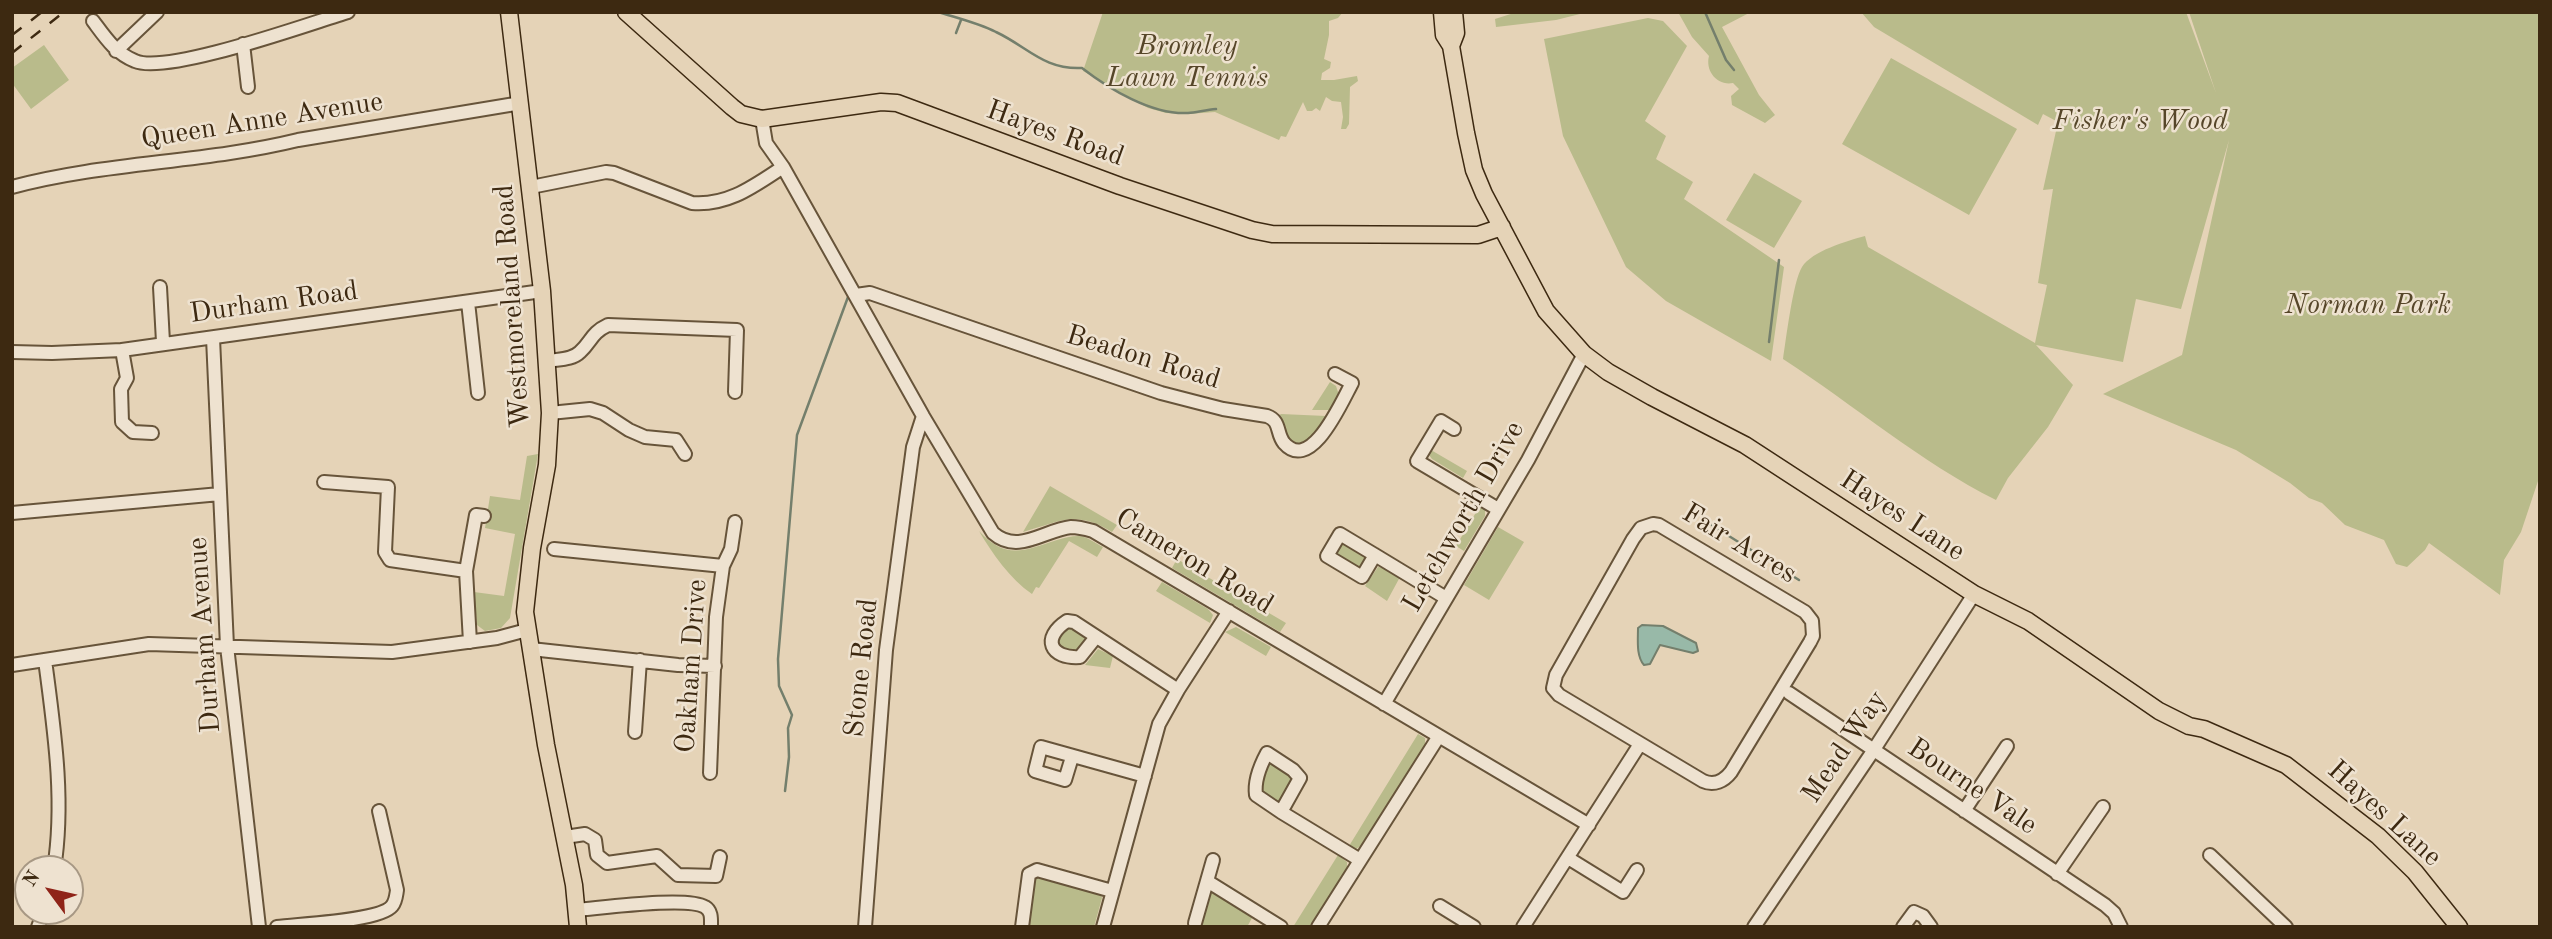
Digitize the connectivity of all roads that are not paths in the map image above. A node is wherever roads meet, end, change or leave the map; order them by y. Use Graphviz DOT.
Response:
graph roads {
  1 [pos="157,12"];
  2 [pos="348,12"];
  3 [pos="509,12"];
  4 [pos="626,12"];
  5 [pos="1441,12"];
  6 [pos="1454,12"];
  7 [pos="93,21"];
  8 [pos="243,44"];
  9 [pos="1451,46"];
  10 [pos="116,51"];
  11 [pos="248,87"];
  12 [pos="521,103"];
  13 [pos="762,119"];
  14 [pos="783,167"];
  15 [pos="12,187"];
  16 [pos="531,187"];
  17 [pos="1502,227"];
  18 [pos="160,287"];
  19 [pos="542,291"];
  20 [pos="856,295"];
  21 [pos="468,302"];
  22 [pos="213,338"];
  23 [pos="163,342"];
  24 [pos="122,349"];
  25 [pos="12,352"];
  26 [pos="1584,354"];
  27 [pos="548,361"];
  28 [pos="1335,374"];
  29 [pos="735,392"];
  30 [pos="478,393"];
  31 [pos="550,413"];
  32 [pos="923,416"];
  33 [pos="1454,429"];
  34 [pos="152,433"];
  35 [pos="685,454"];
  36 [pos="324,482"];
  37 [pos="220,494"];
  38 [pos="1499,509"];
  39 [pos="12,513"];
  40 [pos="484,516"];
  41 [pos="735,522"];
  42 [pos="554,549"];
  43 [pos="1375,555"];
  44 [pos="723,566"];
  45 [pos="466,571"];
  46 [pos="1974,593"];
  47 [pos="1446,598"];
  48 [pos="1228,611"];
  49 [pos="527,630"];
  50 [pos="1096,637"];
  51 [pos="470,642"];
  52 [pos="227,646"];
  53 [pos="531,649"];
  54 [pos="45,660"];
  55 [pos="640,660"];
  56 [pos="12,665"];
  57 [pos="715,666"];
  58 [pos="1178,690"];
  59 [pos="1789,693"];
  60 [pos="1384,704"];
  61 [pos="635,732"];
  62 [pos="1438,736"];
  63 [pos="1640,744"];
  64 [pos="2007,746"];
  65 [pos="1873,751"];
  66 [pos="1072,757"];
  67 [pos="710,773"];
  68 [pos="1145,776"];
  69 [pos="2103,807"];
  70 [pos="379,811"];
  71 [pos="1964,811"];
  72 [pos="1281,812"];
  73 [pos="1589,825"];
  74 [pos="565,837"];
  75 [pos="56,855"];
  76 [pos="2210,855"];
  77 [pos="720,857"];
  78 [pos="1568,858"];
  79 [pos="1213,860"];
  80 [pos="1360,860"];
  81 [pos="1637,870"];
  82 [pos="2057,874"];
  83 [pos="1207,881"];
  84 [pos="1112,891"];
  85 [pos="1440,906"];
  86 [pos="577,910"];
  87 [pos="1195,923"];
  88 [pos="259,927"];
  89 [pos="278,927"];
  90 [pos="579,927"];
  91 [pos="711,927"];
  92 [pos="865,927"];
  93 [pos="1022,927"];
  94 [pos="1103,927"];
  95 [pos="1281,927"];
  96 [pos="1318,927"];
  97 [pos="1474,927"];
  98 [pos="1523,927"];
  99 [pos="1754,927"];
  100 [pos="1903,927"];
  101 [pos="1931,927"];
  102 [pos="2121,927"];
  103 [pos="2286,927"];
  104 [pos="2459,927"];
  1 -- 10 [label="street"];
  2 -- 8 [label="street"];
  3 -- 12 [label="main road, Westmoreland Road"];
  4 -- 13 [label="main road"];
  5 -- 9 [label="main road, Hayes Lane"];
  6 -- 9 [label="main road, Hayes Lane"];
  7 -- 10 [label="street"];
  8 -- 10 [label="street"];
  8 -- 11 [label="street"];
  9 -- 17 [label="main road, Hayes Lane"];
  12 -- 15 [label="street, Queen Anne Avenue"];
  12 -- 16 [label="main road, Westmoreland Road"];
  13 -- 14 [label="street, Cameron Road"];
  13 -- 17 [label="main road, Hayes Road"];
  14 -- 16 [label="street"];
  14 -- 20 [label="street, Cameron Road"];
  16 -- 19 [label="main road, Westmoreland Road"];
  17 -- 26 [label="main road, Hayes Lane"];
  18 -- 23 [label="street"];
  19 -- 21 [label="street, Durham Road"];
  19 -- 27 [label="main road, Westmoreland Road"];
  20 -- 28 [label="street, Beadon Road"];
  20 -- 32 [label="street, Cameron Road"];
  21 -- 22 [label="street, Durham Road"];
  21 -- 30 [label="street"];
  22 -- 23 [label="street, Durham Road"];
  22 -- 37 [label="street, Durham Avenue"];
  23 -- 24 [label="street, Durham Road"];
  24 -- 25 [label="street, Durham Road"];
  24 -- 34 [label="street"];
  26 -- 38 [label="street, Letchworth Drive"];
  26 -- 46 [label="main road, Hayes Lane"];
  27 -- 29 [label="street"];
  27 -- 31 [label="main road, Westmoreland Road"];
  31 -- 35 [label="street"];
  31 -- 49 [label="main road, Westmoreland Road"];
  32 -- 48 [label="street, Cameron Road"];
  32 -- 92 [label="street, Stone Road"];
  33 -- 38 [label="street"];
  36 -- 45 [label="street"];
  37 -- 39 [label="street"];
  37 -- 52 [label="street, Durham Avenue"];
  38 -- 47 [label="street, Letchworth Drive"];
  40 -- 45 [label="street"];
  41 -- 44 [label="street, Oakham Drive"];
  42 -- 44 [label="street"];
  43 -- 47 [label="street"];
  44 -- 57 [label="street, Oakham Drive"];
  45 -- 51 [label="street"];
  46 -- 65 [label="street, Mead Way"];
  46 -- 104 [label="main road, Hayes Lane"];
  47 -- 60 [label="street, Letchworth Drive"];
  48 -- 58 [label="street"];
  48 -- 60 [label="street, Cameron Road"];
  49 -- 51 [label="street"];
  49 -- 53 [label="main road, Westmoreland Road"];
  50 -- 58 [label="street"];
  51 -- 52 [label="street"];
  52 -- 54 [label="street"];
  52 -- 88 [label="street, Durham Avenue"];
  53 -- 55 [label="street"];
  53 -- 74 [label="main road, Westmoreland Road"];
  54 -- 56 [label="street"];
  54 -- 75 [label="street"];
  55 -- 57 [label="street"];
  55 -- 61 [label="street"];
  57 -- 67 [label="street, Oakham Drive"];
  58 -- 68 [label="street"];
  59 -- 65 [label="street, Bourne Vale"];
  60 -- 62 [label="street, Cameron Road"];
  62 -- 73 [label="street, Cameron Road"];
  62 -- 80 [label="street"];
  63 -- 63 [label="street, Fair Acres"];
  63 -- 73 [label="street"];
  64 -- 71 [label="street"];
  65 -- 71 [label="street, Bourne Vale"];
  65 -- 99 [label="street, Mead Way"];
  66 -- 68 [label="street"];
  68 -- 84 [label="street"];
  69 -- 82 [label="street"];
  70 -- 89 [label="street"];
  71 -- 82 [label="street, Bourne Vale"];
  72 -- 72 [label="street"];
  72 -- 80 [label="street"];
  73 -- 78 [label="street"];
  74 -- 77 [label="street"];
  74 -- 86 [label="main road, Westmoreland Road"];
  76 -- 103 [label="street"];
  78 -- 81 [label="street"];
  78 -- 98 [label="street"];
  79 -- 83 [label="street"];
  80 -- 96 [label="street"];
  82 -- 102 [label="street, Bourne Vale"];
  83 -- 87 [label="street"];
  83 -- 95 [label="street"];
  84 -- 93 [label="street"];
  84 -- 94 [label="street"];
  85 -- 97 [label="street"];
  86 -- 90 [label="main road, Westmoreland Road"];
  86 -- 91 [label="street"];
  100 -- 101 [label="street"];
}
